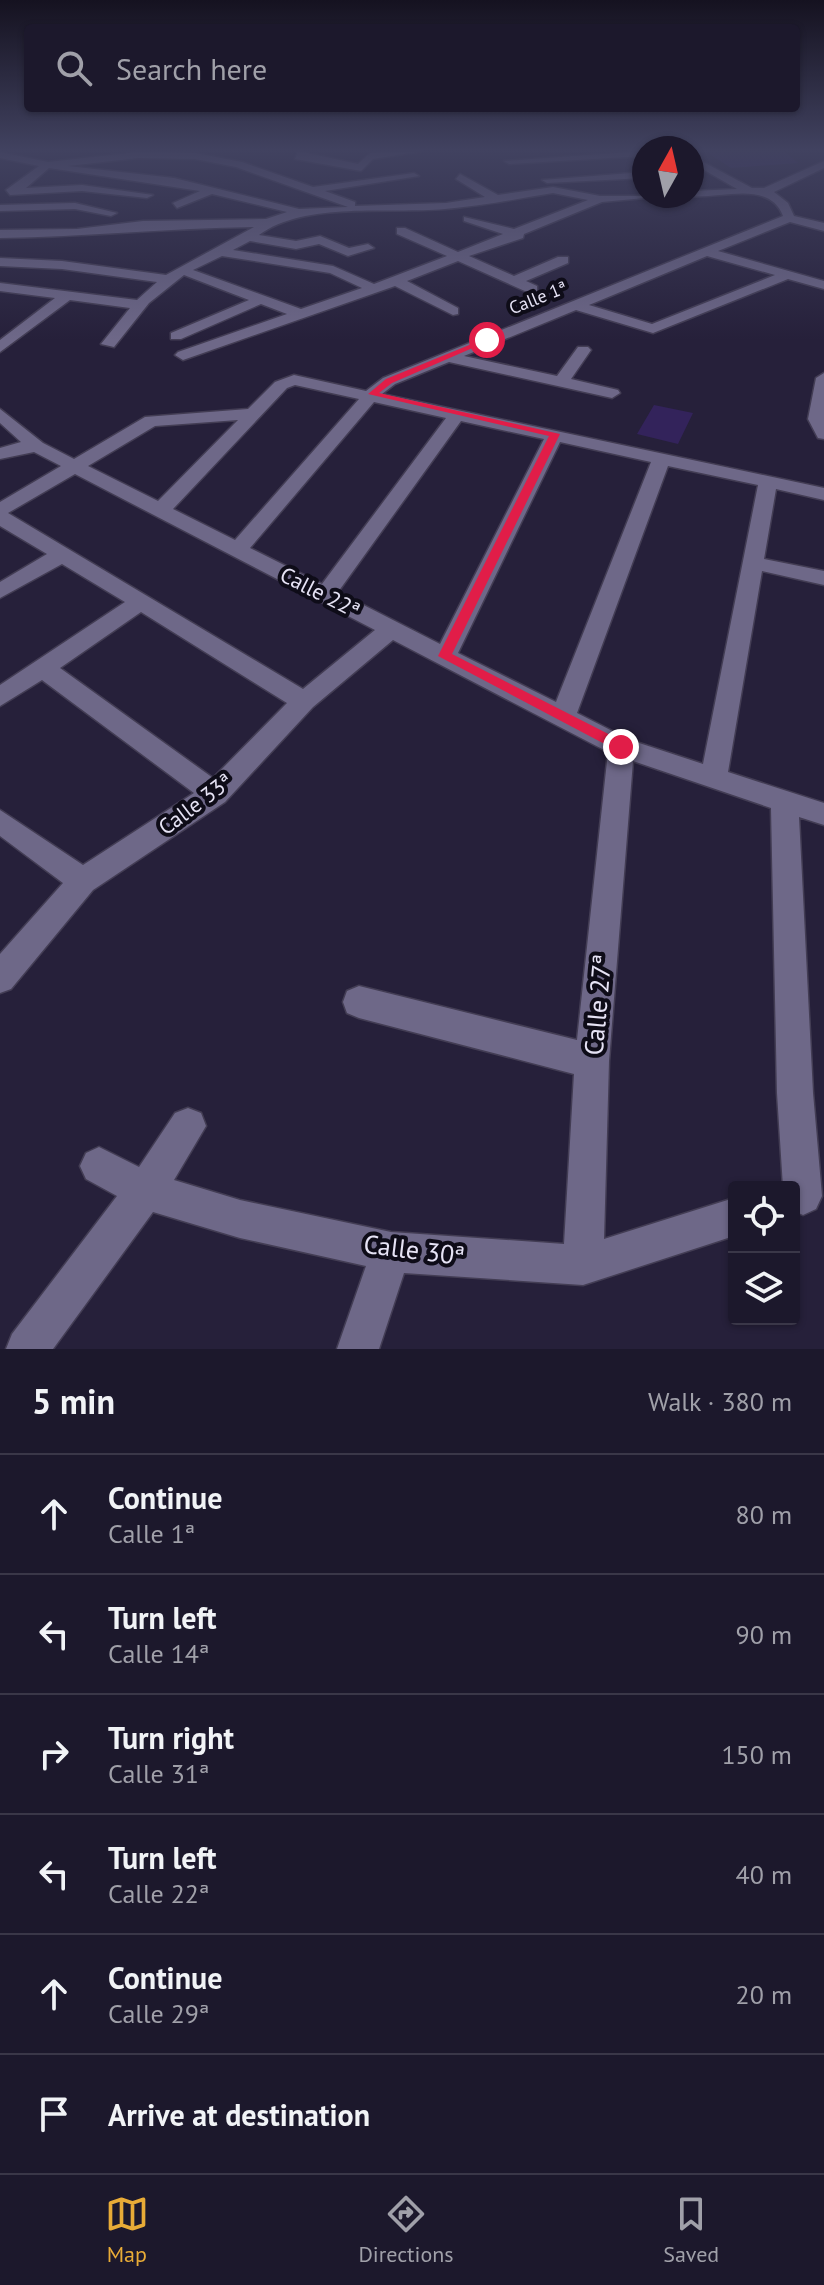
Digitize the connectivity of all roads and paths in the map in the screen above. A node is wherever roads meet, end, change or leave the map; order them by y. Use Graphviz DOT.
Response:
graph roads {
  1 [pos="293,214"];
  2 [pos="563,214"];
  3 [pos="787,214"];
  4 [pos="789,218"];
  5 [pos="468,219"];
  6 [pos="267,223"];
  7 [pos="824,227"];
  8 [pos="401,231"];
  9 [pos="0,234"];
  10 [pos="514,234"];
  11 [pos="250,237"];
  12 [pos="533,240"];
  13 [pos="368,248"];
  14 [pos="223,252"];
  15 [pos="710,253"];
  16 [pos="461,255"];
  17 [pos="563,260"];
  18 [pos="0,262"];
  19 [pos="184,271"];
  20 [pos="787,275"];
  21 [pos="168,279"];
  22 [pos="396,281"];
  23 [pos="515,281"];
  24 [pos="824,285"];
  25 [pos="0,287"];
  26 [pos="374,289"];
  27 [pos="532,289"];
  28 [pos="65,297"];
  29 [pos="262,299"];
  30 [pos="140,305"];
  31 [pos="575,305"];
  32 [pos="453,311"];
  33 [pos="298,313"];
  34 [pos="176,336"];
  35 [pos="109,344"];
  36 [pos="0,347"];
  37 [pos="583,350"];
  38 [pos="183,355"];
  39 [pos="448,357"];
  40 [pos="824,378"];
  41 [pos="560,384"];
  42 [pos="612,393"];
  43 [pos="372,394"];
  44 [pos="458,413"];
  45 [pos="0,414"];
  46 [pos="253,414"];
  47 [pos="822,424"];
  48 [pos="555,434"];
  49 [pos="37,447"];
  50 [pos="0,454"];
  51 [pos="662,458"];
  52 [pos="77,467"];
  53 [pos="768,482"];
  54 [pos="824,494"];
  55 [pos="0,510"];
  56 [pos="161,510"];
  57 [pos="0,517"];
  58 [pos="237,550"];
  59 [pos="61,555"];
  60 [pos="754,563"];
  61 [pos="824,578"];
  62 [pos="0,591"];
  63 [pos="325,595"];
  64 [pos="141,602"];
  65 [pos="391,629"];
  66 [pos="445,656"];
  67 [pos="45,670"];
  68 [pos="0,697"];
  69 [pos="304,701"];
  70 [pos="563,717"];
  71 [pos="621,747"];
  72 [pos="714,778"];
  73 [pos="215,794"];
  74 [pos="785,801"];
  75 [pos="824,814"];
  76 [pos="0,821"];
  77 [pos="83,881"];
  78 [pos="0,978"];
  79 [pos="359,1002"];
  80 [pos="592,1061"];
  81 [pos="188,1126"];
  82 [pos="99,1166"];
  83 [pos="145,1191"];
  84 [pos="807,1198"];
  85 [pos="728,1219"];
  86 [pos="391,1252"];
  87 [pos="583,1265"];
  88 [pos="27,1349"];
  89 [pos="358,1349"];
  1 -- 6 [label="street"];
  2 -- 10 [label="street"];
  3 -- 4 [label="street"];
  4 -- 7 [label="street"];
  4 -- 15 [label="street, Calle 1ª"];
  5 -- 10 [label="street"];
  6 -- 9 [label="street"];
  6 -- 11 [label="street"];
  8 -- 16 [label="street"];
  10 -- 12 [label="street"];
  10 -- 16 [label="street"];
  11 -- 13 [label="street"];
  11 -- 14 [label="street"];
  14 -- 19 [label="street"];
  14 -- 26 [label="street"];
  15 -- 20 [label="street"];
  15 -- 31 [label="street, Calle 1ª"];
  16 -- 22 [label="street"];
  16 -- 23 [label="street"];
  17 -- 23 [label="street"];
  18 -- 21 [label="street"];
  19 -- 21 [label="street"];
  19 -- 29 [label="street"];
  20 -- 24 [label="street"];
  20 -- 31 [label="street"];
  21 -- 30 [label="street"];
  22 -- 26 [label="street"];
  22 -- 32 [label="street"];
  23 -- 27 [label="street"];
  25 -- 28 [label="street"];
  26 -- 33 [label="street"];
  28 -- 30 [label="street"];
  28 -- 36 [label="street"];
  29 -- 33 [label="street"];
  29 -- 34 [label="street"];
  30 -- 35 [label="street"];
  31 -- 39 [label="street, Calle 1ª"];
  33 -- 38 [label="street"];
  37 -- 41 [label="street"];
  39 -- 41 [label="street"];
  39 -- 43 [label="street, Calle 1ª"];
  40 -- 47 [label="street"];
  41 -- 42 [label="street"];
  43 -- 44 [label="street"];
  43 -- 46 [label="street"];
  43 -- 58 [label="street, Calle 1ª"];
  44 -- 48 [label="street"];
  44 -- 63 [label="street"];
  45 -- 49 [label="street, Calle 22ª"];
  46 -- 52 [label="street"];
  46 -- 56 [label="street"];
  48 -- 51 [label="street"];
  48 -- 66 [label="street"];
  49 -- 50 [label="street"];
  49 -- 52 [label="street, Calle 22ª"];
  51 -- 53 [label="street"];
  51 -- 70 [label="street"];
  52 -- 55 [label="street"];
  52 -- 56 [label="street, Calle 22ª"];
  53 -- 54 [label="street"];
  53 -- 60 [label="street"];
  56 -- 58 [label="street, Calle 22ª"];
  57 -- 59 [label="street"];
  58 -- 63 [label="street, Calle 22ª"];
  59 -- 62 [label="street"];
  59 -- 64 [label="street"];
  60 -- 61 [label="street"];
  60 -- 72 [label="street"];
  63 -- 65 [label="street, Calle 22ª"];
  64 -- 67 [label="street"];
  64 -- 69 [label="street"];
  65 -- 66 [label="street, Calle 22ª"];
  65 -- 69 [label="street, Calle 33ª"];
  66 -- 70 [label="street, Calle 22ª"];
  67 -- 68 [label="street"];
  67 -- 73 [label="street"];
  69 -- 73 [label="street, Calle 33ª"];
  70 -- 71 [label="street, Calle 22ª"];
  71 -- 72 [label="street"];
  71 -- 80 [label="street, Calle 27ª"];
  72 -- 74 [label="street"];
  73 -- 77 [label="street, Calle 33ª"];
  74 -- 75 [label="street"];
  74 -- 84 [label="street"];
  76 -- 77 [label="street"];
  77 -- 78 [label="street, Calle 33ª"];
  79 -- 80 [label="street"];
  80 -- 87 [label="street, Calle 27ª"];
  81 -- 83 [label="street"];
  82 -- 83 [label="street, Calle 30ª"];
  83 -- 86 [label="street, Calle 30ª"];
  83 -- 88 [label="street"];
  85 -- 87 [label="street, Calle 30ª"];
  86 -- 87 [label="street, Calle 30ª"];
  86 -- 89 [label="street"];
}
